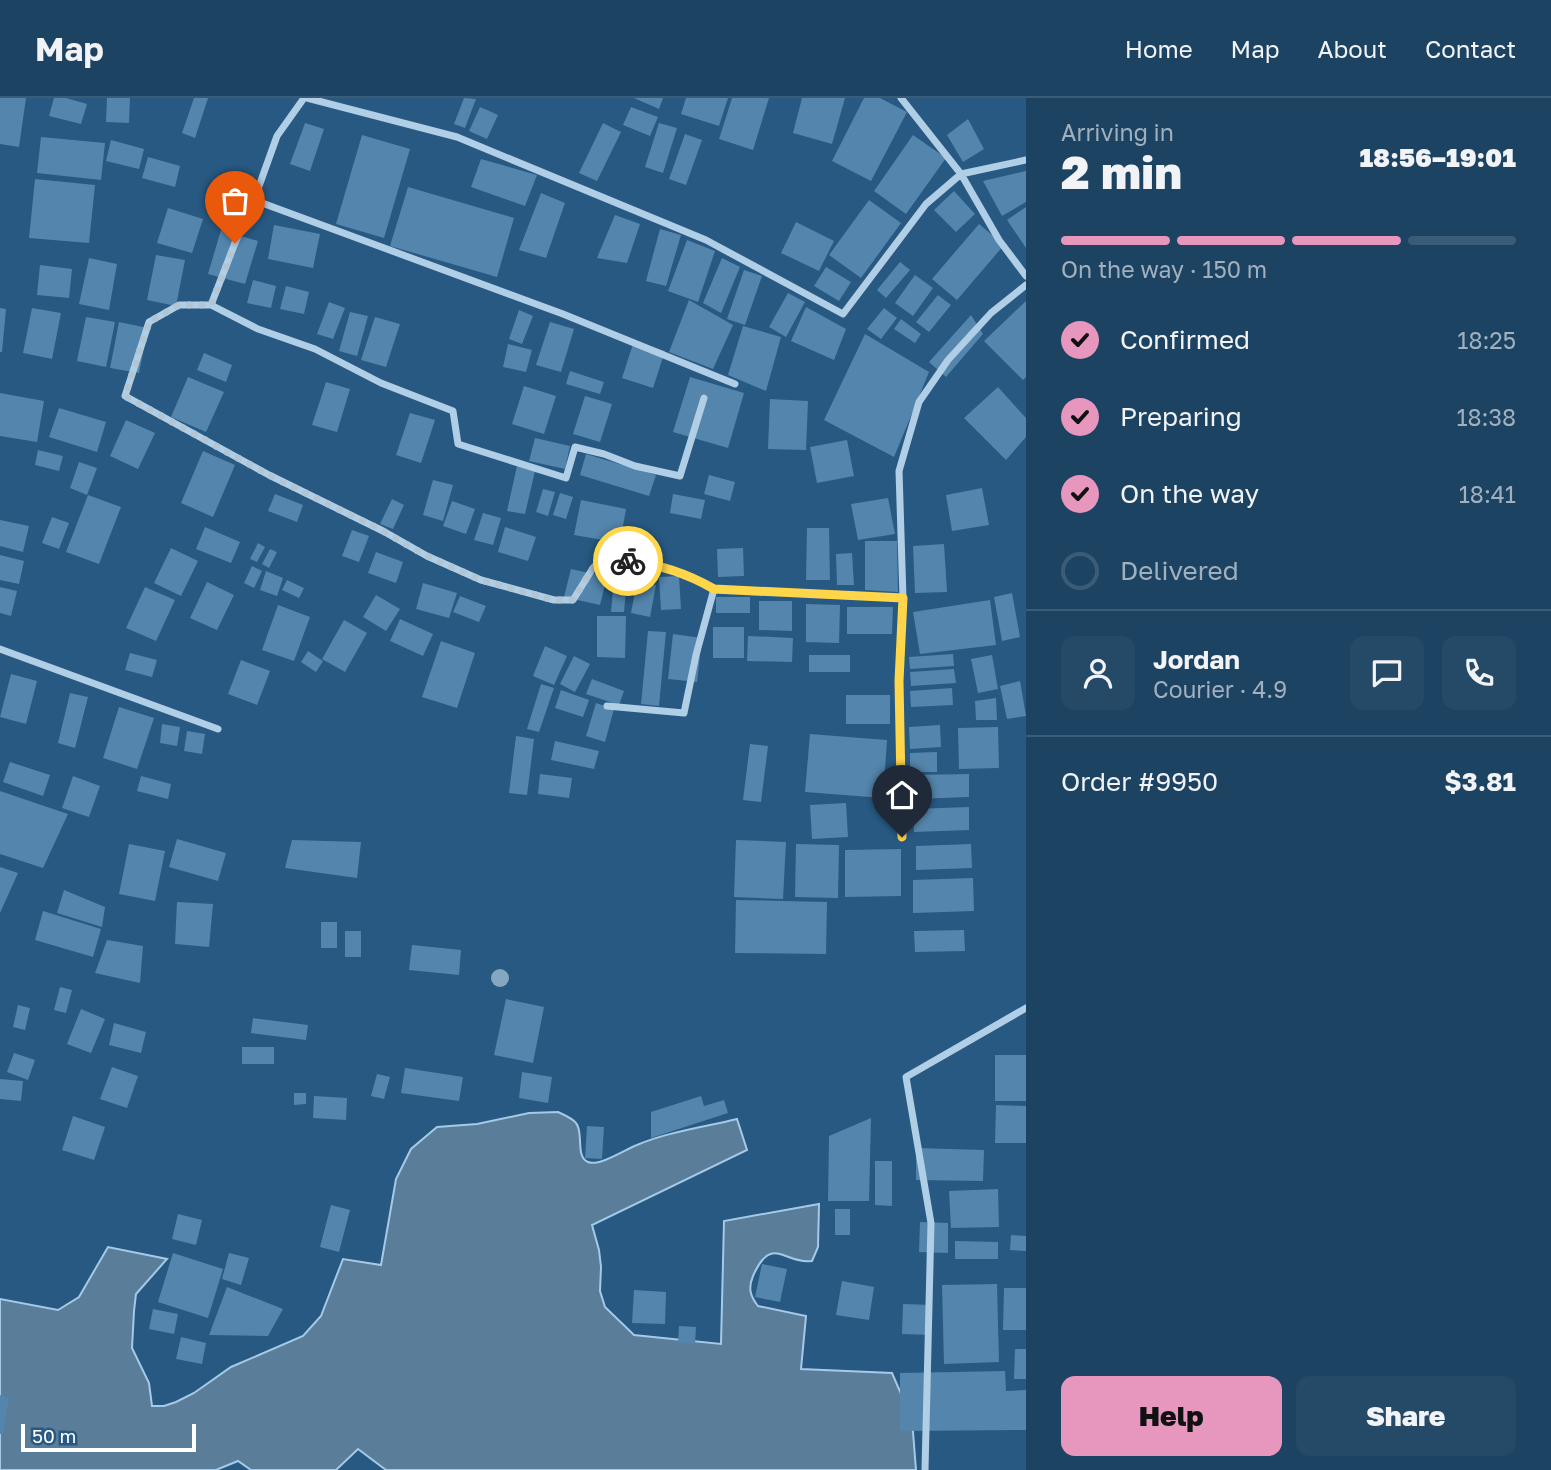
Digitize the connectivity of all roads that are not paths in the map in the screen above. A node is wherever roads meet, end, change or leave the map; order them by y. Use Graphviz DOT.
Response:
graph roads {
  1 [pos="305,98"];
  2 [pos="901,98"];
  3 [pos="1026,160"];
  4 [pos="961,174"];
  5 [pos="254,200"];
  6 [pos="1026,276"];
  7 [pos="1026,285"];
  8 [pos="211,305"];
  9 [pos="735,384"];
  10 [pos="705,398"];
  11 [pos="714,589"];
  12 [pos="903,598"];
  13 [pos="0,649"];
  14 [pos="607,706"];
  15 [pos="218,729"];
  16 [pos="902,837"];
  17 [pos="1026,1008"];
  18 [pos="925,1470"];
  1 -- 4 [label="street"];
  1 -- 5 [label="street"];
  2 -- 4 [label="street"];
  3 -- 4 [label="street"];
  4 -- 6 [label="street"];
  5 -- 8 [label="street"];
  5 -- 9 [label="street"];
  7 -- 12 [label="street"];
  8 -- 10 [label="street"];
  8 -- 11 [label="street"];
  11 -- 12 [label="street"];
  11 -- 14 [label="street"];
  12 -- 16 [label="street"];
  13 -- 15 [label="street"];
  17 -- 18 [label="street"];
}
